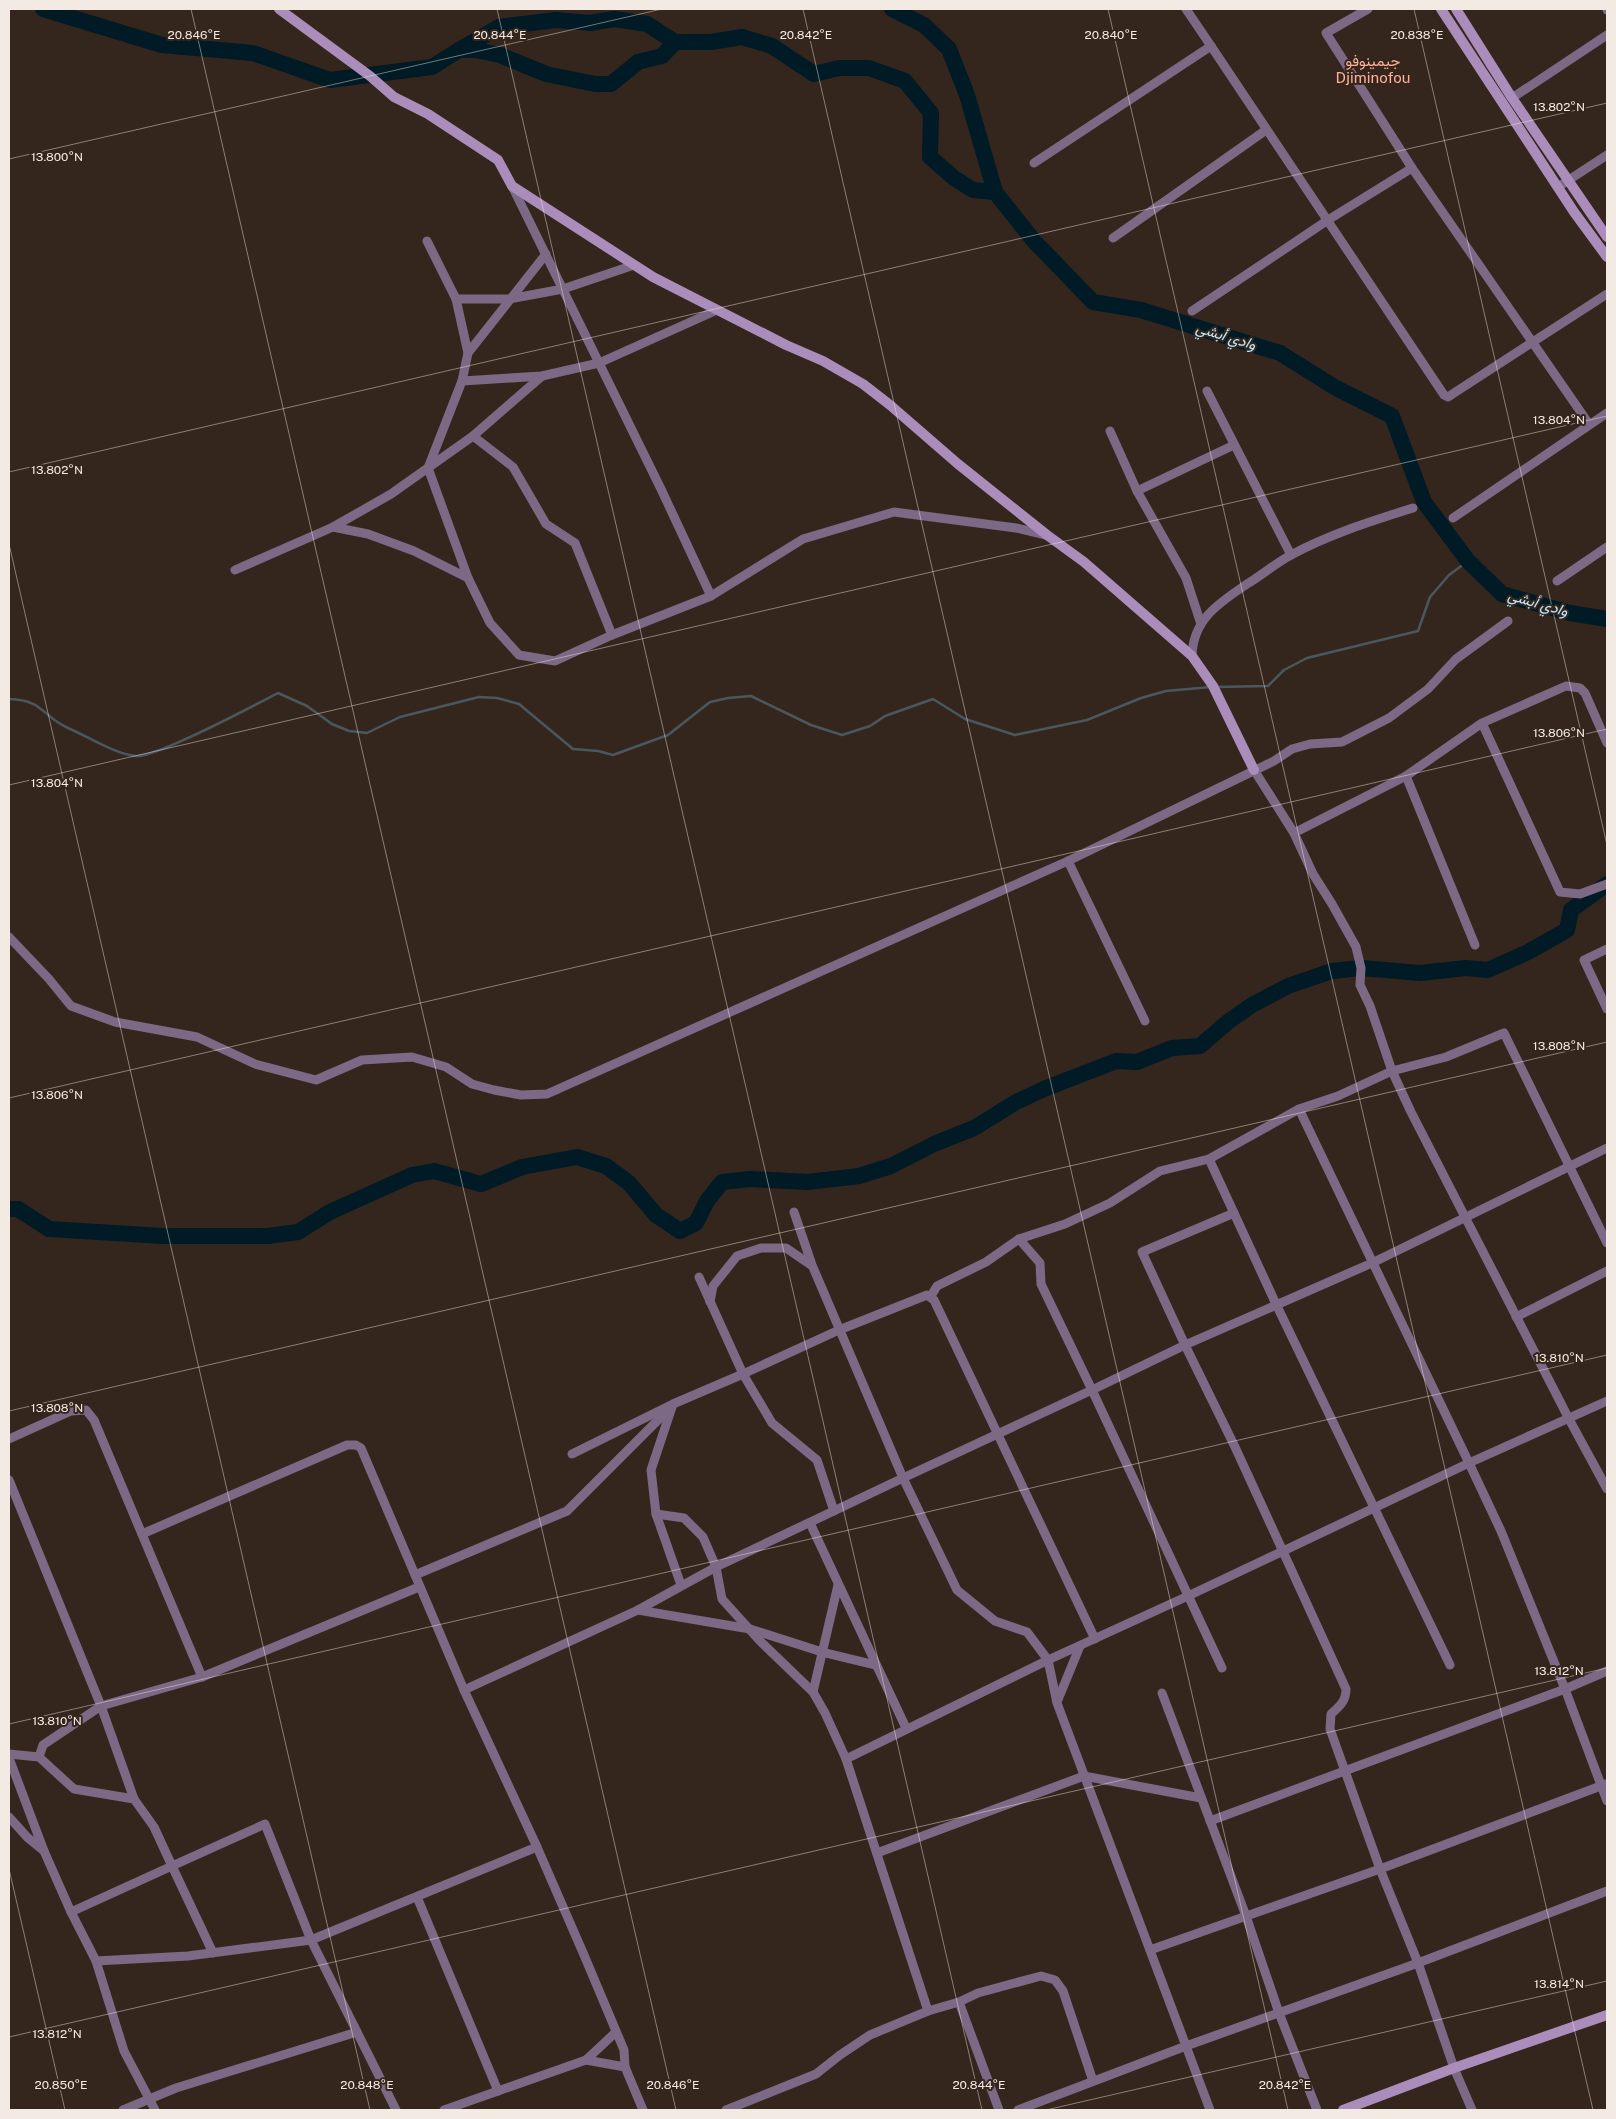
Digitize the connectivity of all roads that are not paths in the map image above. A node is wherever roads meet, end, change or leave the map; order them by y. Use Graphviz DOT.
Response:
graph roads {
  1 [pos="279,9"];
  2 [pos="1186,9"];
  3 [pos="1368,9"];
  4 [pos="1441,9"];
  5 [pos="1456,9"];
  6 [pos="1468,28"];
  7 [pos="1607,35"];
  8 [pos="1458,36"];
  9 [pos="1210,46"];
  10 [pos="1512,98"];
  11 [pos="1266,130"];
  12 [pos="1607,155"];
  13 [pos="1034,163"];
  14 [pos="1412,168"];
  15 [pos="1568,181"];
  16 [pos="512,186"];
  17 [pos="1558,187"];
  18 [pos="1328,220"];
  19 [pos="1607,237"];
  20 [pos="1112,238"];
  21 [pos="427,241"];
  22 [pos="546,254"];
  23 [pos="1607,257"];
  24 [pos="634,264"];
  25 [pos="563,290"];
  26 [pos="1607,294"];
  27 [pos="456,299"];
  28 [pos="509,299"];
  29 [pos="717,310"];
  30 [pos="1192,311"];
  31 [pos="1532,342"];
  32 [pos="468,353"];
  33 [pos="599,363"];
  34 [pos="542,376"];
  35 [pos="462,381"];
  36 [pos="1207,391"];
  37 [pos="1607,413"];
  38 [pos="1589,424"];
  39 [pos="1110,431"];
  40 [pos="473,436"];
  41 [pos="1234,445"];
  42 [pos="428,468"];
  43 [pos="1137,491"];
  44 [pos="1413,508"];
  45 [pos="1453,518"];
  46 [pos="333,528"];
  47 [pos="1047,535"];
  48 [pos="1607,547"];
  49 [pos="1291,555"];
  50 [pos="235,570"];
  51 [pos="468,578"];
  52 [pos="1557,581"];
  53 [pos="711,596"];
  54 [pos="1508,621"];
  55 [pos="1201,624"];
  56 [pos="612,635"];
  57 [pos="1192,656"];
  58 [pos="1482,722"];
  59 [pos="1607,744"];
  60 [pos="1254,770"];
  61 [pos="1406,776"];
  62 [pos="1294,833"];
  63 [pos="1068,860"];
  64 [pos="1607,884"];
  65 [pos="9,937"];
  66 [pos="1475,945"];
  67 [pos="1607,949"];
  68 [pos="1607,1009"];
  69 [pos="1145,1021"];
  70 [pos="1392,1071"];
  71 [pos="1299,1109"];
  72 [pos="1607,1148"];
  73 [pos="1209,1159"];
  74 [pos="1568,1166"];
  75 [pos="794,1212"];
  76 [pos="1234,1213"];
  77 [pos="1465,1218"];
  78 [pos="1019,1239"];
  79 [pos="1607,1243"];
  80 [pos="1372,1263"];
  81 [pos="812,1265"];
  82 [pos="1607,1271"];
  83 [pos="699,1277"];
  84 [pos="931,1296"];
  85 [pos="710,1302"];
  86 [pos="1276,1304"];
  87 [pos="1516,1316"];
  88 [pos="839,1330"];
  89 [pos="1184,1345"];
  90 [pos="743,1374"];
  91 [pos="1092,1390"];
  92 [pos="1607,1401"];
  93 [pos="673,1404"];
  94 [pos="1569,1419"];
  95 [pos="996,1433"];
  96 [pos="9,1439"];
  97 [pos="572,1454"];
  98 [pos="1469,1463"];
  99 [pos="903,1478"];
  100 [pos="9,1480"];
  101 [pos="1607,1489"];
  102 [pos="1374,1507"];
  103 [pos="834,1511"];
  104 [pos="656,1514"];
  105 [pos="810,1523"];
  106 [pos="142,1534"];
  107 [pos="1284,1551"];
  108 [pos="716,1567"];
  109 [pos="414,1575"];
  110 [pos="681,1585"];
  111 [pos="838,1585"];
  112 [pos="420,1587"];
  113 [pos="1188,1596"];
  114 [pos="638,1610"];
  115 [pos="750,1629"];
  116 [pos="1095,1639"];
  117 [pos="1080,1646"];
  118 [pos="822,1652"];
  119 [pos="1048,1660"];
  120 [pos="876,1664"];
  121 [pos="1450,1665"];
  122 [pos="1222,1668"];
  123 [pos="1607,1671"];
  124 [pos="202,1677"];
  125 [pos="1565,1689"];
  126 [pos="464,1690"];
  127 [pos="813,1692"];
  128 [pos="1162,1693"];
  129 [pos="1057,1702"];
  130 [pos="101,1706"];
  131 [pos="906,1728"];
  132 [pos="9,1754"];
  133 [pos="38,1757"];
  134 [pos="9,1758"];
  135 [pos="846,1759"];
  136 [pos="1345,1771"];
  137 [pos="1084,1776"];
  138 [pos="1605,1785"];
  139 [pos="1201,1798"];
  140 [pos="134,1799"];
  141 [pos="1607,1801"];
  142 [pos="9,1817"];
  143 [pos="1210,1821"];
  144 [pos="538,1847"];
  145 [pos="44,1851"];
  146 [pos="876,1852"];
  147 [pos="172,1866"];
  148 [pos="1380,1869"];
  149 [pos="1607,1891"];
  150 [pos="417,1897"];
  151 [pos="71,1912"];
  152 [pos="1246,1916"];
  153 [pos="311,1940"];
  154 [pos="1150,1950"];
  155 [pos="213,1953"];
  156 [pos="96,1961"];
  157 [pos="1418,1963"];
  158 [pos="959,2002"];
  159 [pos="928,2011"];
  160 [pos="1279,2013"];
  161 [pos="1607,2014"];
  162 [pos="357,2032"];
  163 [pos="616,2032"];
  164 [pos="1186,2046"];
  165 [pos="586,2060"];
  166 [pos="625,2067"];
  167 [pos="1454,2068"];
  168 [pos="1093,2081"];
  169 [pos="498,2091"];
  170 [pos="150,2100"];
  171 [pos="123,2110"];
  172 [pos="155,2110"];
  173 [pos="396,2110"];
  174 [pos="444,2110"];
  175 [pos="643,2110"];
  176 [pos="726,2110"];
  177 [pos="999,2110"];
  178 [pos="1018,2110"];
  179 [pos="1210,2110"];
  180 [pos="1317,2110"];
  181 [pos="1343,2110"];
  182 [pos="1472,2110"];
  1 -- 16 [label="street"];
  2 -- 9 [label="street"];
  3 -- 14 [label="street"];
  4 -- 8 [label="street"];
  5 -- 6 [label="street"];
  6 -- 8 [label="street"];
  6 -- 10 [label="street"];
  7 -- 10 [label="street"];
  8 -- 17 [label="street"];
  9 -- 11 [label="street"];
  9 -- 13 [label="street"];
  10 -- 15 [label="street"];
  11 -- 18 [label="street"];
  11 -- 20 [label="street"];
  12 -- 15 [label="street"];
  14 -- 18 [label="street"];
  14 -- 31 [label="street"];
  15 -- 17 [label="street"];
  15 -- 19 [label="street"];
  16 -- 22 [label="street"];
  16 -- 24 [label="street"];
  17 -- 23 [label="street"];
  18 -- 30 [label="street"];
  18 -- 31 [label="street"];
  21 -- 27 [label="street"];
  22 -- 25 [label="street"];
  22 -- 28 [label="street"];
  24 -- 25 [label="street"];
  24 -- 29 [label="street"];
  25 -- 28 [label="street"];
  25 -- 33 [label="street"];
  26 -- 31 [label="street"];
  27 -- 28 [label="street"];
  27 -- 32 [label="street"];
  28 -- 32 [label="street"];
  29 -- 33 [label="street"];
  29 -- 47 [label="street"];
  31 -- 38 [label="street"];
  32 -- 35 [label="street"];
  33 -- 34 [label="street"];
  33 -- 53 [label="street"];
  34 -- 35 [label="street"];
  34 -- 40 [label="street"];
  35 -- 42 [label="street"];
  36 -- 41 [label="street"];
  37 -- 38 [label="street"];
  38 -- 45 [label="street"];
  39 -- 43 [label="street"];
  40 -- 42 [label="street"];
  40 -- 56 [label="street"];
  41 -- 43 [label="street"];
  41 -- 49 [label="street"];
  42 -- 46 [label="street"];
  42 -- 51 [label="street"];
  43 -- 55 [label="street"];
  44 -- 49 [label="street"];
  46 -- 50 [label="street"];
  46 -- 51 [label="street"];
  47 -- 53 [label="street"];
  47 -- 57 [label="street"];
  48 -- 52 [label="street"];
  49 -- 55 [label="street"];
  51 -- 56 [label="street"];
  53 -- 56 [label="street"];
  54 -- 60 [label="street"];
  55 -- 57 [label="street"];
  57 -- 60 [label="street"];
  58 -- 59 [label="street"];
  58 -- 61 [label="street"];
  58 -- 64 [label="street"];
  60 -- 62 [label="street"];
  60 -- 63 [label="street"];
  61 -- 62 [label="street"];
  61 -- 66 [label="street"];
  62 -- 70 [label="street"];
  63 -- 65 [label="street"];
  63 -- 69 [label="street"];
  67 -- 68 [label="street"];
  70 -- 71 [label="street"];
  70 -- 74 [label="street"];
  70 -- 77 [label="street"];
  71 -- 73 [label="street"];
  71 -- 80 [label="street"];
  72 -- 74 [label="street"];
  73 -- 76 [label="street"];
  73 -- 78 [label="street"];
  74 -- 77 [label="street"];
  74 -- 79 [label="street"];
  75 -- 81 [label="street"];
  76 -- 86 [label="street"];
  76 -- 89 [label="street"];
  77 -- 80 [label="street"];
  77 -- 87 [label="street"];
  78 -- 84 [label="street"];
  78 -- 91 [label="street"];
  80 -- 86 [label="street"];
  80 -- 98 [label="street"];
  81 -- 85 [label="street"];
  81 -- 88 [label="street"];
  82 -- 87 [label="street"];
  83 -- 85 [label="street"];
  84 -- 88 [label="street"];
  84 -- 95 [label="street"];
  85 -- 90 [label="street"];
  86 -- 89 [label="street"];
  86 -- 102 [label="street"];
  87 -- 94 [label="street"];
  88 -- 90 [label="street"];
  88 -- 99 [label="street"];
  89 -- 91 [label="street"];
  89 -- 107 [label="street"];
  90 -- 93 [label="street"];
  90 -- 103 [label="street"];
  91 -- 95 [label="street"];
  91 -- 113 [label="street"];
  92 -- 94 [label="street"];
  93 -- 97 [label="street"];
  93 -- 104 [label="street"];
  93 -- 109 [label="street"];
  94 -- 98 [label="street"];
  94 -- 101 [label="street"];
  95 -- 99 [label="street"];
  95 -- 116 [label="street"];
  96 -- 106 [label="street"];
  98 -- 102 [label="street"];
  98 -- 125 [label="street"];
  99 -- 103 [label="street"];
  99 -- 119 [label="street"];
  100 -- 130 [label="street"];
  102 -- 107 [label="street"];
  102 -- 121 [label="street"];
  103 -- 105 [label="street"];
  104 -- 108 [label="street"];
  104 -- 110 [label="street"];
  105 -- 108 [label="street"];
  105 -- 111 [label="street"];
  106 -- 109 [label="street"];
  106 -- 124 [label="street"];
  107 -- 113 [label="street"];
  107 -- 136 [label="street"];
  108 -- 110 [label="street"];
  108 -- 115 [label="street"];
  109 -- 112 [label="street"];
  110 -- 114 [label="street"];
  111 -- 118 [label="street"];
  111 -- 120 [label="street"];
  112 -- 124 [label="street"];
  112 -- 126 [label="street"];
  113 -- 116 [label="street"];
  113 -- 122 [label="street"];
  114 -- 115 [label="street"];
  114 -- 126 [label="street"];
  115 -- 118 [label="street"];
  115 -- 127 [label="street"];
  116 -- 117 [label="street"];
  117 -- 119 [label="street"];
  117 -- 129 [label="street"];
  118 -- 120 [label="street"];
  118 -- 127 [label="street"];
  119 -- 129 [label="street"];
  119 -- 131 [label="street"];
  120 -- 131 [label="street"];
  123 -- 125 [label="street"];
  124 -- 130 [label="street"];
  125 -- 136 [label="street"];
  125 -- 138 [label="street"];
  126 -- 144 [label="street"];
  127 -- 135 [label="street"];
  128 -- 139 [label="street"];
  129 -- 137 [label="street"];
  130 -- 133 [label="street"];
  130 -- 140 [label="street"];
  131 -- 135 [label="street"];
  132 -- 133 [label="street"];
  133 -- 140 [label="street"];
  134 -- 145 [label="street"];
  135 -- 146 [label="street"];
  136 -- 143 [label="street"];
  136 -- 148 [label="street"];
  137 -- 139 [label="street"];
  137 -- 146 [label="street"];
  137 -- 154 [label="street"];
  138 -- 141 [label="street"];
  138 -- 148 [label="street"];
  139 -- 143 [label="street"];
  140 -- 147 [label="street"];
  142 -- 145 [label="street"];
  143 -- 152 [label="street"];
  144 -- 150 [label="street"];
  144 -- 163 [label="street"];
  145 -- 151 [label="street"];
  146 -- 159 [label="street"];
  147 -- 151 [label="street"];
  147 -- 153 [label="street"];
  147 -- 155 [label="street"];
  148 -- 152 [label="street"];
  148 -- 157 [label="street"];
  149 -- 157 [label="street"];
  150 -- 153 [label="street"];
  150 -- 169 [label="street"];
  151 -- 156 [label="street"];
  152 -- 154 [label="street"];
  152 -- 160 [label="street"];
  153 -- 155 [label="street"];
  153 -- 162 [label="street"];
  154 -- 164 [label="street"];
  155 -- 156 [label="street"];
  156 -- 170 [label="street"];
  157 -- 160 [label="street"];
  157 -- 167 [label="street"];
  158 -- 159 [label="street"];
  158 -- 168 [label="street"];
  158 -- 177 [label="street"];
  159 -- 176 [label="street"];
  160 -- 164 [label="street"];
  160 -- 180 [label="street"];
  161 -- 167 [label="street"];
  162 -- 170 [label="street"];
  162 -- 173 [label="street"];
  163 -- 165 [label="street"];
  163 -- 166 [label="street"];
  164 -- 168 [label="street"];
  164 -- 179 [label="street"];
  165 -- 166 [label="street"];
  165 -- 169 [label="street"];
  166 -- 175 [label="street"];
  167 -- 181 [label="street"];
  167 -- 182 [label="street"];
  168 -- 178 [label="street"];
  169 -- 174 [label="street"];
  170 -- 171 [label="street"];
  170 -- 172 [label="street"];
}
